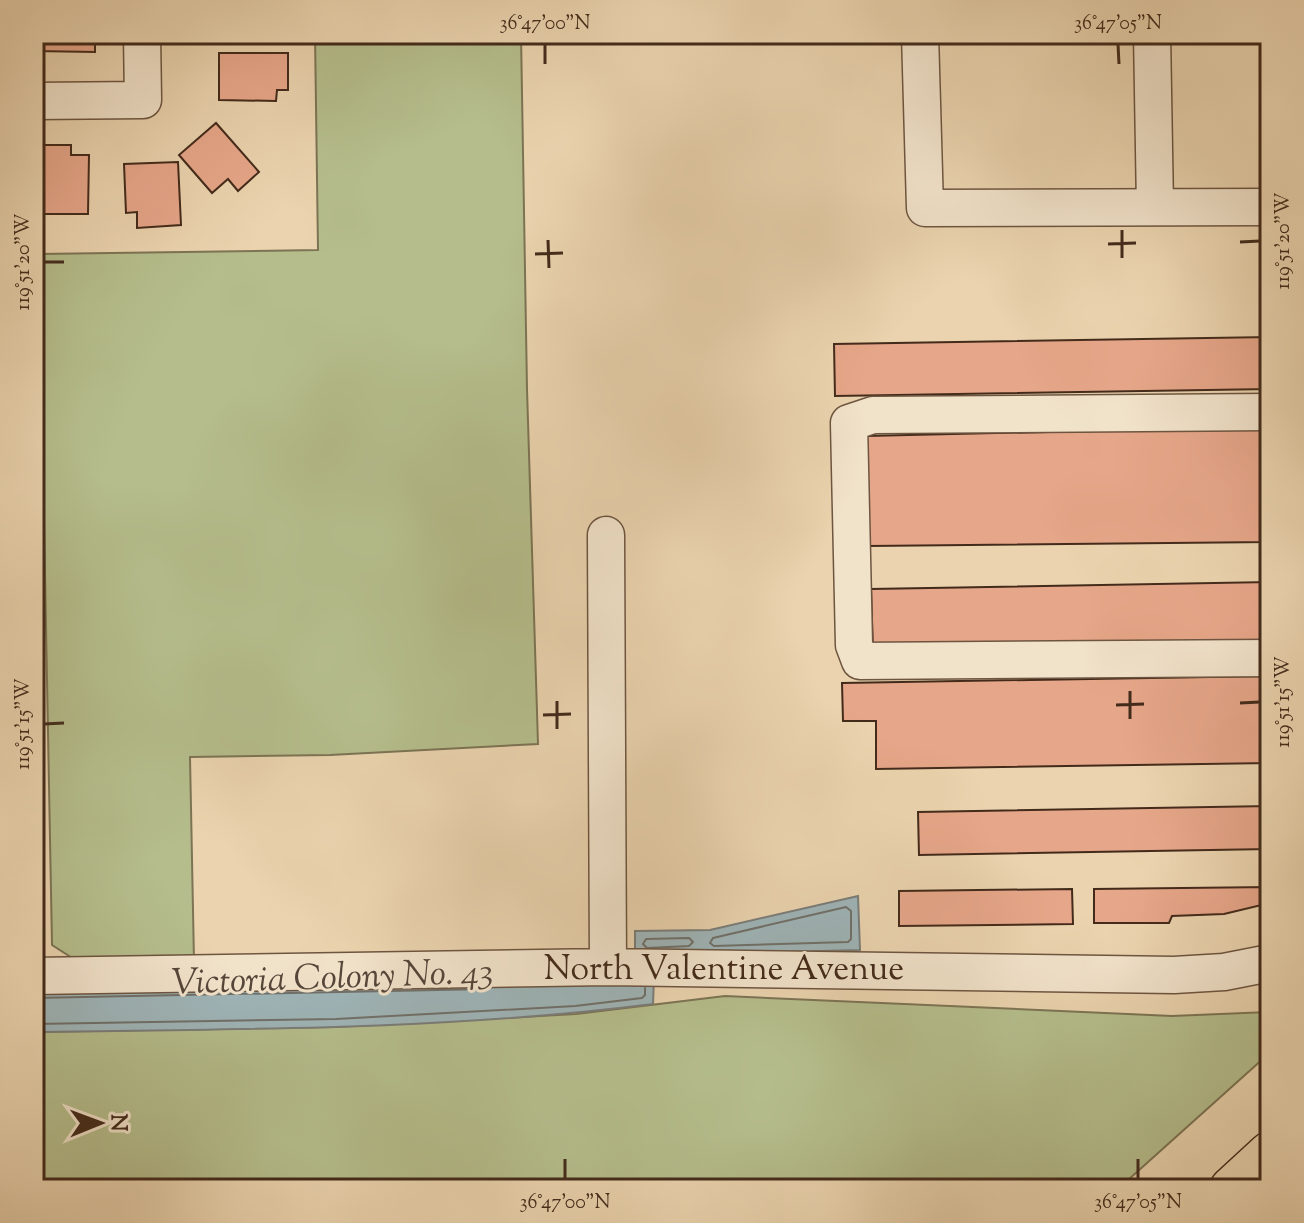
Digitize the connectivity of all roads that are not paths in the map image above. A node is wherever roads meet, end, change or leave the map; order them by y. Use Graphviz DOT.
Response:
graph roads {
  1 [pos="142,34"];
  2 [pos="920,34"];
  3 [pos="1152,34"];
  4 [pos="34,101"];
  5 [pos="1155,207"];
  6 [pos="1270,207"];
  7 [pos="1270,412"];
  8 [pos="606,535"];
  9 [pos="1270,658"];
  10 [pos="34,949"];
  11 [pos="1270,963"];
  12 [pos="608,967"];
  13 [pos="34,976"];
  14 [pos="1270,1154"];
  15 [pos="1232,1189"];
  1 -- 4 [label="street"];
  2 -- 5 [label="street"];
  3 -- 5 [label="street"];
  5 -- 6 [label="street"];
  7 -- 9 [label="street"];
  8 -- 12 [label="street"];
  10 -- 13 [label="street"];
  11 -- 12 [label="street, North Valentine Avenue"];
  12 -- 13 [label="street, North Valentine Avenue"];
  14 -- 15 [label="highway"];
}
